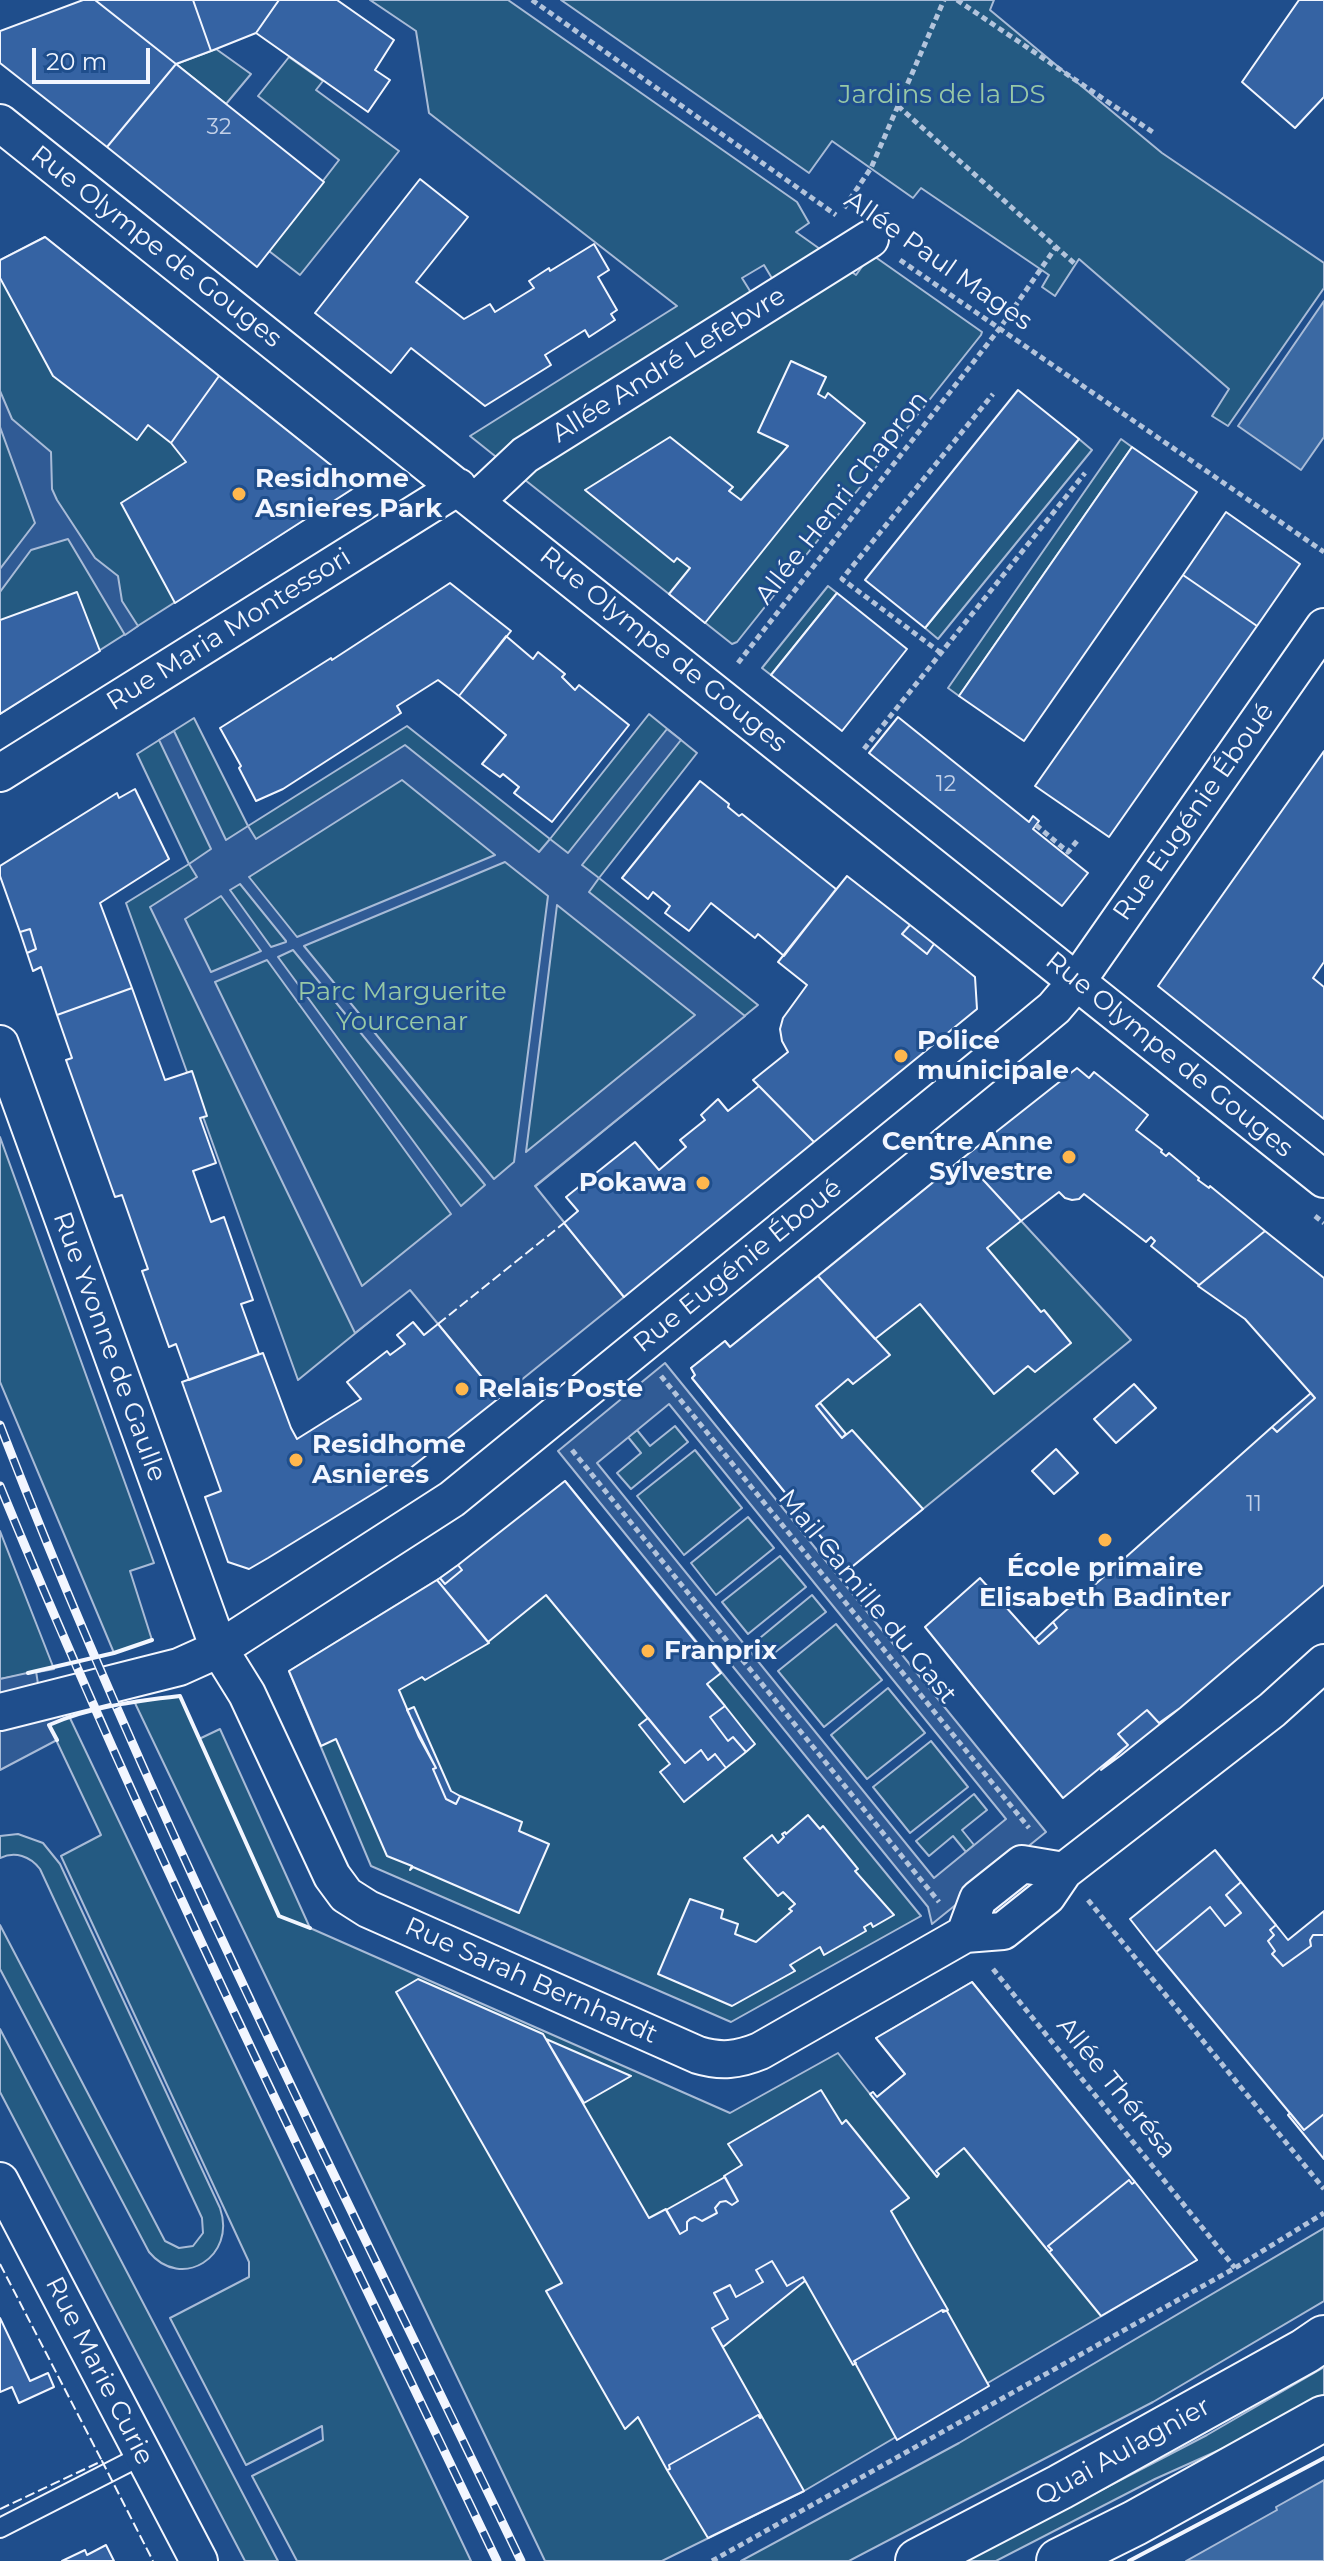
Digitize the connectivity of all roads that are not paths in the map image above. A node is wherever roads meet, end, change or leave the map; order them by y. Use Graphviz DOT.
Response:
graph roads {
  1 [pos="0,123"];
  2 [pos="870,239"];
  3 [pos="467,494"];
  4 [pos="1324,627"];
  5 [pos="0,773"];
  6 [pos="1077,981"];
  7 [pos="0,1044"];
  8 [pos="1324,1179"];
  9 [pos="219,1649"];
  10 [pos="1324,1663"];
  11 [pos="0,1712"];
  12 [pos="0,2181"];
  13 [pos="1324,2338"];
  14 [pos="1324,2418"];
  15 [pos="143,2455"];
  16 [pos="0,2528"];
  17 [pos="199,2561"];
  18 [pos="918,2561"];
  19 [pos="1059,2561"];
  1 -- 3 [label="street, Rue Olympe de Gouges"];
  2 -- 3 [label="street, Allée André Lefebvre"];
  3 -- 5 [label="street, Rue Maria Montessori"];
  3 -- 6 [label="street, Rue Olympe de Gouges"];
  4 -- 6 [label="street, Rue Eugénie Éboué"];
  6 -- 8 [label="street, Rue Olympe de Gouges"];
  6 -- 9 [label="street, Rue Eugénie Éboué"];
  7 -- 9 [label="street, Rue Yvonne de Gaulle"];
  9 -- 10 [label="street, Rue Sarah Bernhardt"];
  9 -- 11 [label="street, Rue Eugénie Éboué"];
  12 -- 15 [label="street, Rue Marie Curie"];
  13 -- 18 [label="main road, Quai Aulagnier"];
  14 -- 19 [label="main road"];
  15 -- 16 [label="lane"];
  15 -- 17 [label="street, Rue Marie Curie"];
}
